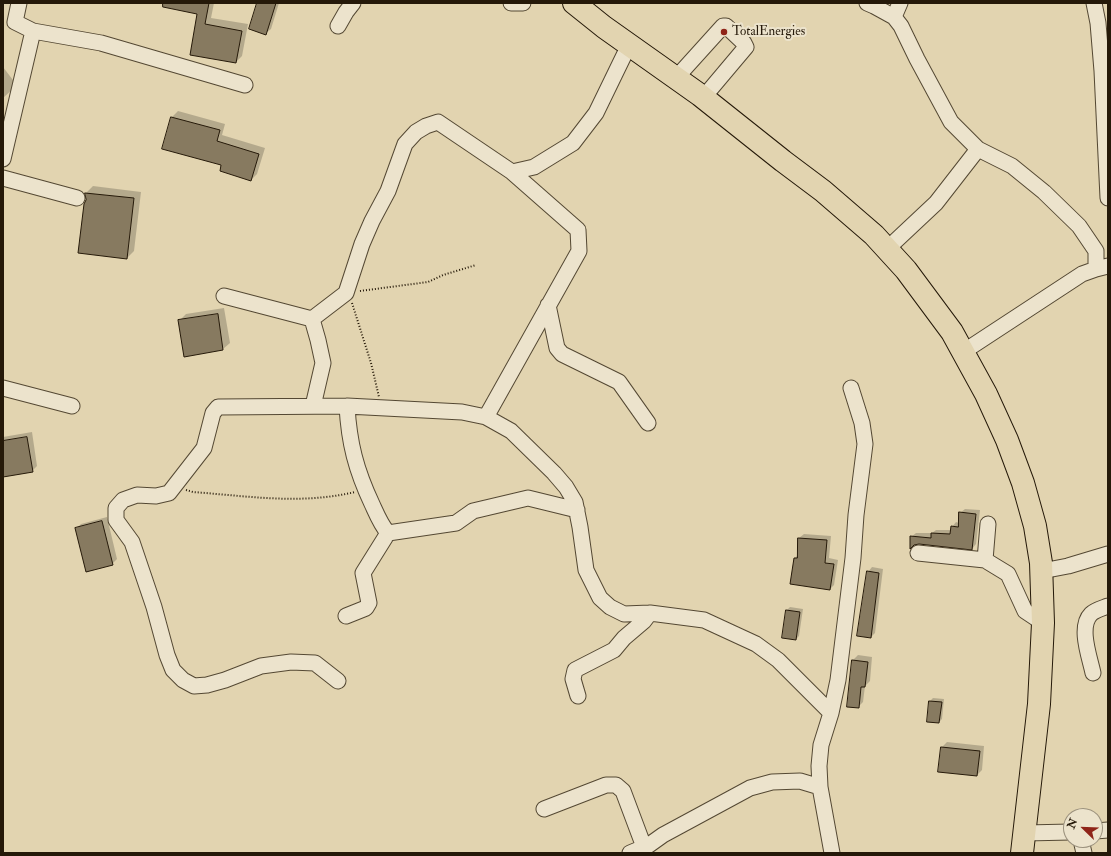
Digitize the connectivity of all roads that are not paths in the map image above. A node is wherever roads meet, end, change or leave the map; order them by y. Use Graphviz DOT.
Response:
graph roads {
  1 [pos="19,3"];
  2 [pos="353,3"];
  3 [pos="512,3"];
  4 [pos="523,3"];
  5 [pos="574,3"];
  6 [pos="867,3"];
  7 [pos="900,3"];
  8 [pos="1094,3"];
  9 [pos="894,17"];
  10 [pos="9,21"];
  11 [pos="338,26"];
  12 [pos="33,31"];
  13 [pos="629,45"];
  14 [pos="676,78"];
  15 [pos="245,85"];
  16 [pos="703,98"];
  17 [pos="978,149"];
  18 [pos="3,160"];
  19 [pos="512,172"];
  20 [pos="3,178"];
  21 [pos="77,198"];
  22 [pos="1108,198"];
  23 [pos="887,249"];
  24 [pos="1102,268"];
  25 [pos="224,296"];
  26 [pos="548,305"];
  27 [pos="312,319"];
  28 [pos="963,352"];
  29 [pos="3,388"];
  30 [pos="851,388"];
  31 [pos="72,406"];
  32 [pos="313,406"];
  33 [pos="347,406"];
  34 [pos="486,416"];
  35 [pos="648,422"];
  36 [pos="577,510"];
  37 [pos="988,524"];
  38 [pos="388,534"];
  39 [pos="918,553"];
  40 [pos="1108,554"];
  41 [pos="985,560"];
  42 [pos="1042,571"];
  43 [pos="1108,606"];
  44 [pos="650,613"];
  45 [pos="346,616"];
  46 [pos="1043,623"];
  47 [pos="1093,673"];
  48 [pos="338,681"];
  49 [pos="578,696"];
  50 [pos="831,713"];
  51 [pos="820,787"];
  52 [pos="544,809"];
  53 [pos="1063,834"];
  54 [pos="1023,843"];
  55 [pos="637,850"];
  56 [pos="832,853"];
  1 -- 10 [label="street"];
  2 -- 11 [label="street"];
  3 -- 4 [label="street"];
  5 -- 13 [label="highway"];
  6 -- 9 [label="street"];
  7 -- 9 [label="street"];
  8 -- 22 [label="street"];
  9 -- 17 [label="street"];
  10 -- 12 [label="street"];
  12 -- 15 [label="street"];
  12 -- 18 [label="street"];
  13 -- 14 [label="highway"];
  13 -- 19 [label="street"];
  14 -- 16 [label="highway"];
  14 -- 16 [label="street"];
  16 -- 23 [label="highway"];
  17 -- 23 [label="street"];
  17 -- 24 [label="street"];
  19 -- 26 [label="street"];
  19 -- 27 [label="street"];
  20 -- 21 [label="street"];
  23 -- 28 [label="highway"];
  24 -- 28 [label="street"];
  25 -- 27 [label="street"];
  26 -- 34 [label="street"];
  26 -- 35 [label="street"];
  27 -- 32 [label="street"];
  28 -- 42 [label="highway"];
  29 -- 31 [label="street"];
  30 -- 50 [label="street"];
  32 -- 33 [label="street"];
  32 -- 48 [label="street"];
  33 -- 34 [label="street"];
  33 -- 38 [label="street"];
  34 -- 36 [label="street"];
  36 -- 38 [label="street"];
  36 -- 44 [label="street"];
  37 -- 41 [label="street"];
  38 -- 45 [label="street"];
  39 -- 41 [label="street"];
  40 -- 42 [label="street"];
  41 -- 46 [label="street"];
  42 -- 46 [label="highway"];
  43 -- 47 [label="street"];
  44 -- 49 [label="street"];
  44 -- 50 [label="street"];
  46 -- 54 [label="highway"];
  50 -- 51 [label="street"];
  51 -- 55 [label="street"];
  51 -- 56 [label="street"];
  52 -- 55 [label="street"];
  53 -- 54 [label="street"];
}
